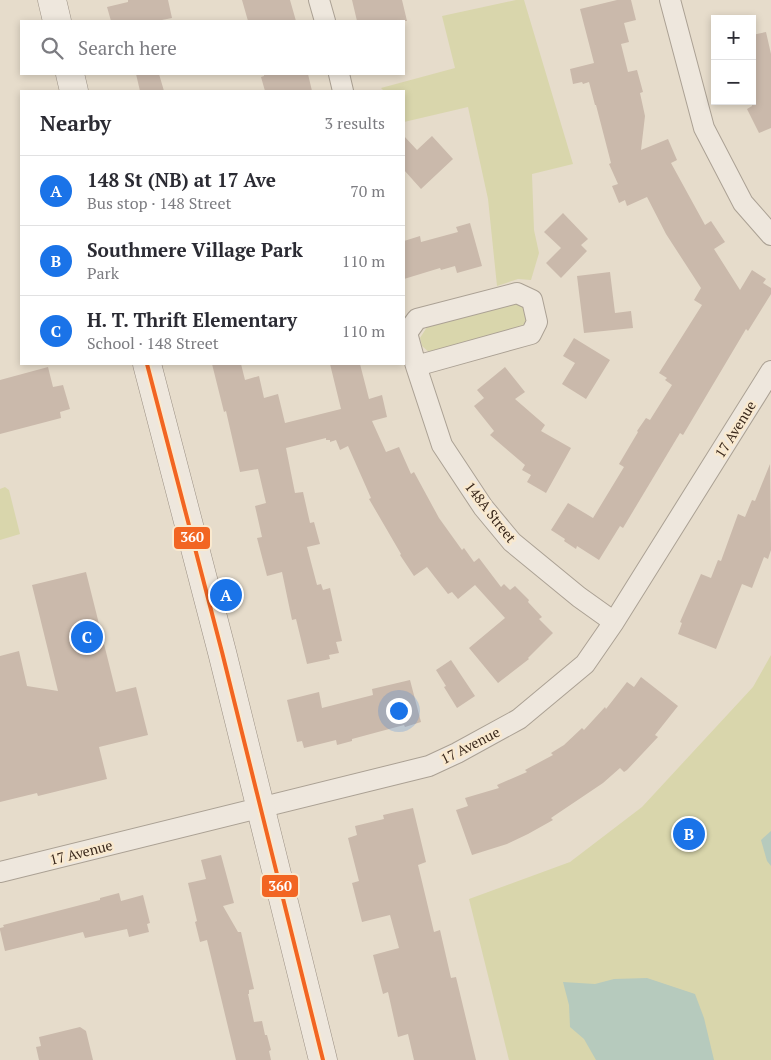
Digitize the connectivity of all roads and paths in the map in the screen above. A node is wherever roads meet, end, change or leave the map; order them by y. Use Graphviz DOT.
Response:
graph roads {
  1 [pos="52,0"];
  2 [pos="319,0"];
  3 [pos="670,0"];
  4 [pos="57,20"];
  5 [pos="325,20"];
  6 [pos="70,75"];
  7 [pos="338,75"];
  8 [pos="74,90"];
  9 [pos="344,90"];
  10 [pos="771,235"];
  11 [pos="147,365"];
  12 [pos="416,366"];
  13 [pos="771,371"];
  14 [pos="614,622"];
  15 [pos="261,808"];
  16 [pos="0,872"];
  17 [pos="323,1060"];
  1 -- 4 [label="main road"];
  2 -- 5 [label="street"];
  3 -- 10 [label="street"];
  6 -- 8 [label="main road"];
  7 -- 9 [label="street"];
  11 -- 15 [label="main road"];
  12 -- 12 [label="street, 148A Street"];
  12 -- 14 [label="street, 148A Street"];
  13 -- 14 [label="street, 17 Avenue"];
  14 -- 15 [label="street, 17 Avenue"];
  15 -- 16 [label="street, 17 Avenue"];
  15 -- 17 [label="main road"];
}
